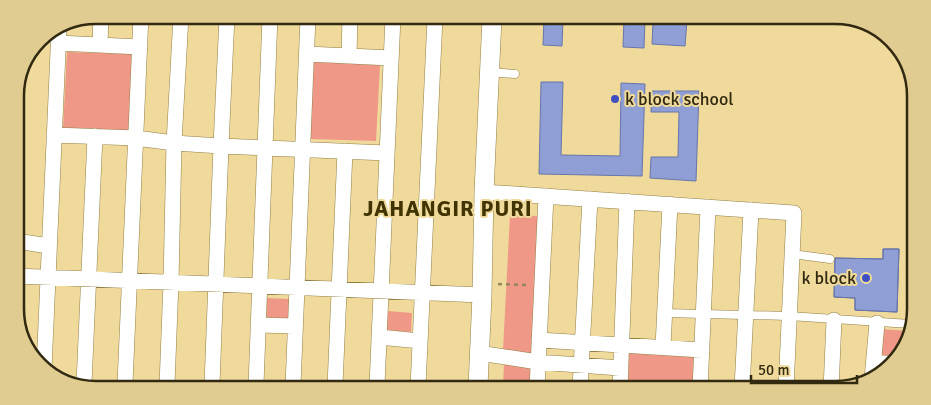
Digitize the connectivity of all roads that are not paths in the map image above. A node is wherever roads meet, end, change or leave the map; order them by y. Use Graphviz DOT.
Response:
graph roads {
  1 [pos="101,24"];
  2 [pos="141,24"];
  3 [pos="181,24"];
  4 [pos="227,24"];
  5 [pos="270,24"];
  6 [pos="308,24"];
  7 [pos="350,24"];
  8 [pos="393,24"];
  9 [pos="435,24"];
  10 [pos="492,24"];
  11 [pos="58,36"];
  12 [pos="100,45"];
  13 [pos="140,47"];
  14 [pos="307,54"];
  15 [pos="349,56"];
  16 [pos="391,58"];
  17 [pos="489,72"];
  18 [pos="515,74"];
  19 [pos="54,135"];
  20 [pos="95,136"];
  21 [pos="136,138"];
  22 [pos="174,143"];
  23 [pos="221,146"];
  24 [pos="265,147"];
  25 [pos="303,150"];
  26 [pos="345,151"];
  27 [pos="387,153"];
  28 [pos="484,192"];
  29 [pos="546,196"];
  30 [pos="590,199"];
  31 [pos="627,201"];
  32 [pos="670,204"];
  33 [pos="708,207"];
  34 [pos="751,210"];
  35 [pos="24,242"];
  36 [pos="49,246"];
  37 [pos="792,254"];
  38 [pos="830,259"];
  39 [pos="24,276"];
  40 [pos="48,277"];
  41 [pos="89,279"];
  42 [pos="129,280"];
  43 [pos="171,282"];
  44 [pos="216,284"];
  45 [pos="260,286"];
  46 [pos="297,287"];
  47 [pos="339,289"];
  48 [pos="482,289"];
  49 [pos="381,291"];
  50 [pos="423,292"];
  51 [pos="664,313"];
  52 [pos="703,315"];
  53 [pos="745,316"];
  54 [pos="789,316"];
  55 [pos="834,320"];
  56 [pos="877,323"];
  57 [pos="906,324"];
  58 [pos="258,325"];
  59 [pos="295,326"];
  60 [pos="379,337"];
  61 [pos="539,340"];
  62 [pos="420,341"];
  63 [pos="582,342"];
  64 [pos="621,345"];
  65 [pos="663,347"];
  66 [pos="702,350"];
  67 [pos="479,353"];
  68 [pos="44,359"];
  69 [pos="874,359"];
  70 [pos="887,360"];
  71 [pos="538,362"];
  72 [pos="581,365"];
  73 [pos="620,368"];
  74 [pos="873,370"];
  75 [pos="84,380"];
  76 [pos="125,381"];
  77 [pos="167,381"];
  78 [pos="212,381"];
  79 [pos="256,381"];
  80 [pos="292,381"];
  81 [pos="335,381"];
  82 [pos="377,381"];
  83 [pos="418,381"];
  84 [pos="478,381"];
  85 [pos="537,381"];
  86 [pos="580,381"];
  87 [pos="620,381"];
  88 [pos="700,381"];
  89 [pos="742,381"];
  90 [pos="786,381"];
  91 [pos="831,381"];
  1 -- 12 [label="street"];
  2 -- 13 [label="street"];
  3 -- 22 [label="street"];
  4 -- 23 [label="street"];
  5 -- 24 [label="street"];
  6 -- 14 [label="street"];
  7 -- 15 [label="street"];
  8 -- 16 [label="street"];
  9 -- 50 [label="street"];
  10 -- 17 [label="street"];
  11 -- 12 [label="street"];
  11 -- 19 [label="street"];
  12 -- 13 [label="street"];
  13 -- 21 [label="street"];
  14 -- 15 [label="street"];
  14 -- 25 [label="street"];
  15 -- 16 [label="street"];
  16 -- 27 [label="street"];
  17 -- 18 [label="lane"];
  17 -- 28 [label="street"];
  19 -- 20 [label="street"];
  19 -- 36 [label="street"];
  20 -- 21 [label="street"];
  20 -- 41 [label="street"];
  21 -- 22 [label="street"];
  21 -- 42 [label="street"];
  22 -- 23 [label="street"];
  22 -- 43 [label="street"];
  23 -- 24 [label="street"];
  23 -- 44 [label="street"];
  24 -- 25 [label="street"];
  24 -- 45 [label="street"];
  25 -- 26 [label="street"];
  25 -- 46 [label="street"];
  26 -- 27 [label="street"];
  26 -- 47 [label="street"];
  27 -- 49 [label="street"];
  28 -- 29 [label="street"];
  28 -- 48 [label="street"];
  29 -- 30 [label="street"];
  29 -- 61 [label="street"];
  30 -- 31 [label="street"];
  30 -- 63 [label="street"];
  31 -- 32 [label="street"];
  31 -- 64 [label="street"];
  32 -- 33 [label="street"];
  32 -- 51 [label="street"];
  33 -- 34 [label="street"];
  33 -- 52 [label="street"];
  34 -- 37 [label="street"];
  34 -- 53 [label="street"];
  35 -- 36 [label="street"];
  36 -- 40 [label="street"];
  37 -- 38 [label="lane"];
  37 -- 54 [label="street"];
  39 -- 40 [label="street"];
  40 -- 41 [label="street"];
  40 -- 68 [label="street"];
  41 -- 42 [label="street"];
  41 -- 75 [label="street"];
  42 -- 43 [label="street"];
  42 -- 76 [label="street"];
  43 -- 44 [label="street"];
  43 -- 77 [label="street"];
  44 -- 45 [label="street"];
  44 -- 78 [label="street"];
  45 -- 46 [label="street"];
  45 -- 58 [label="street"];
  46 -- 47 [label="street"];
  46 -- 59 [label="street"];
  47 -- 49 [label="street"];
  47 -- 81 [label="street"];
  48 -- 50 [label="street"];
  48 -- 67 [label="street"];
  49 -- 50 [label="street"];
  49 -- 60 [label="street"];
  50 -- 62 [label="street"];
  51 -- 52 [label="lane"];
  51 -- 65 [label="street"];
  52 -- 53 [label="lane"];
  52 -- 66 [label="street"];
  53 -- 54 [label="lane"];
  53 -- 89 [label="street"];
  54 -- 55 [label="lane"];
  54 -- 90 [label="street"];
  55 -- 56 [label="lane"];
  55 -- 91 [label="street"];
  56 -- 57 [label="lane"];
  56 -- 69 [label="street"];
  58 -- 59 [label="street"];
  58 -- 79 [label="street"];
  59 -- 80 [label="street"];
  60 -- 62 [label="street"];
  60 -- 82 [label="street"];
  61 -- 63 [label="street"];
  61 -- 71 [label="street"];
  62 -- 83 [label="street"];
  63 -- 64 [label="street"];
  63 -- 72 [label="street"];
  64 -- 65 [label="street"];
  64 -- 73 [label="street"];
  65 -- 66 [label="street"];
  66 -- 88 [label="street"];
  67 -- 71 [label="street"];
  67 -- 84 [label="street"];
  69 -- 70 [label="lane"];
  69 -- 74 [label="street"];
  71 -- 72 [label="street"];
  71 -- 85 [label="street"];
  72 -- 73 [label="street"];
  72 -- 86 [label="street"];
  73 -- 87 [label="street"];
}
